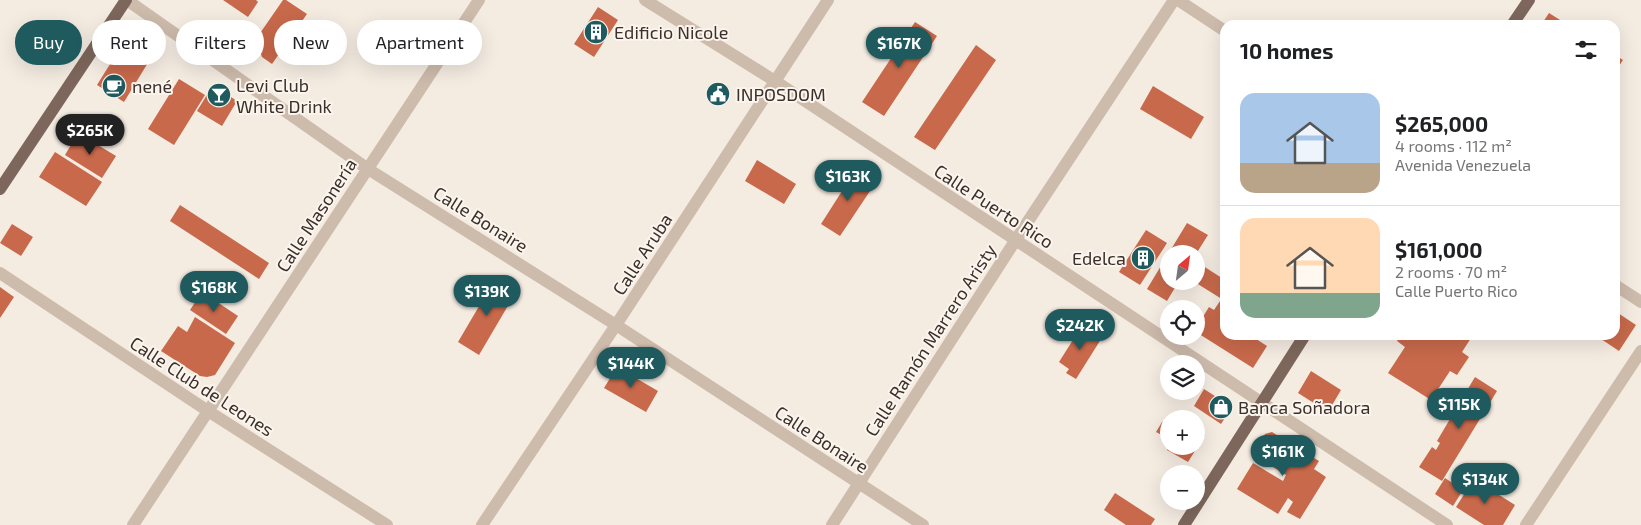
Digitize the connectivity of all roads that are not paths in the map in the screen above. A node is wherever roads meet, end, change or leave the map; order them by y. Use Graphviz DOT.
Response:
graph roads {
  1 [pos="126,0"];
  2 [pos="479,0"];
  3 [pos="645,0"];
  4 [pos="828,0"];
  5 [pos="1176,0"];
  6 [pos="1529,0"];
  7 [pos="1515,20"];
  8 [pos="1220,28"];
  9 [pos="775,81"];
  10 [pos="368,168"];
  11 [pos="0,189"];
  12 [pos="1015,241"];
  13 [pos="0,273"];
  14 [pos="1620,288"];
  15 [pos="1641,302"];
  16 [pos="616,325"];
  17 [pos="1303,340"];
  18 [pos="1641,351"];
  19 [pos="1262,402"];
  20 [pos="208,411"];
  21 [pos="859,484"];
  22 [pos="133,525"];
  23 [pos="387,525"];
  24 [pos="482,525"];
  25 [pos="832,525"];
  26 [pos="922,525"];
  27 [pos="1184,525"];
  28 [pos="1447,525"];
  29 [pos="1526,525"];
  1 -- 10 [label="street, Calle Bonaire"];
  1 -- 11 [label="main road"];
  2 -- 10 [label="street, Calle Masonería"];
  3 -- 9 [label="street, Calle Puerto Rico"];
  4 -- 9 [label="street, Calle Aruba"];
  5 -- 8 [label="street"];
  5 -- 12 [label="street, Calle Ramón Marrero Aristy"];
  6 -- 7 [label="main road"];
  9 -- 12 [label="street, Calle Puerto Rico"];
  9 -- 16 [label="street, Calle Aruba"];
  10 -- 16 [label="street, Calle Bonaire"];
  10 -- 20 [label="street, Calle Masonería"];
  12 -- 19 [label="street, Calle Puerto Rico"];
  12 -- 21 [label="street, Calle Ramón Marrero Aristy"];
  13 -- 20 [label="street, Calle Club de Leones"];
  14 -- 15 [label="street"];
  16 -- 21 [label="street, Calle Bonaire"];
  16 -- 24 [label="street, Calle Aruba"];
  17 -- 19 [label="main road"];
  18 -- 29 [label="street"];
  19 -- 27 [label="main road"];
  19 -- 28 [label="street, Calle Puerto Rico"];
  20 -- 22 [label="street, Calle Masonería"];
  20 -- 23 [label="street, Calle Club de Leones"];
  21 -- 25 [label="street, Calle Ramón Marrero Aristy"];
  21 -- 26 [label="street, Calle Bonaire"];
}
